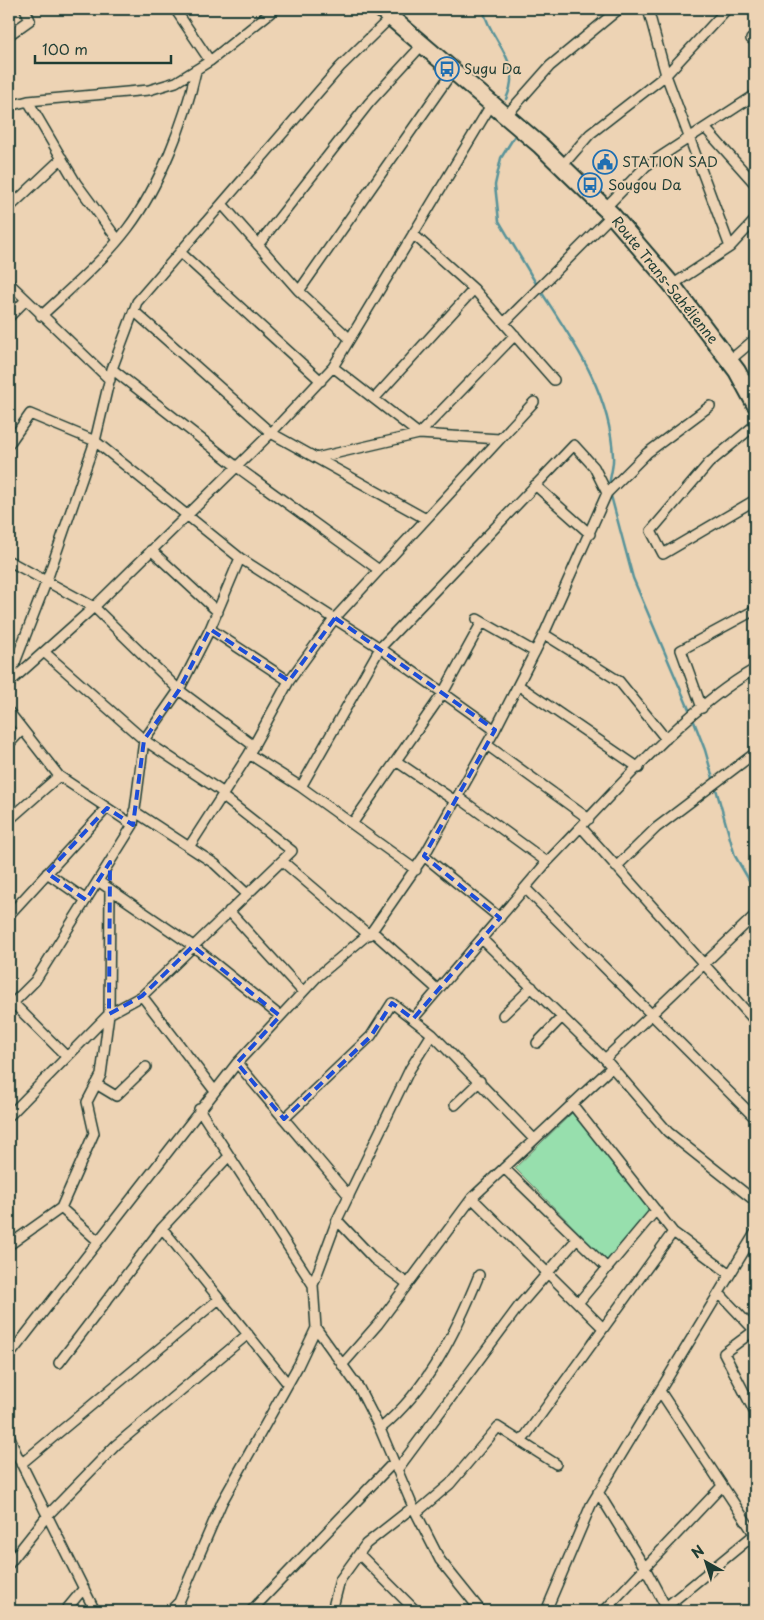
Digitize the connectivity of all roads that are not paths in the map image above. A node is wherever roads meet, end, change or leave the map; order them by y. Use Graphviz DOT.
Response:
graph roads {
  1 [pos="25,9"];
  2 [pos="175,9"];
  3 [pos="275,9"];
  4 [pos="619,9"];
  5 [pos="648,9"];
  6 [pos="728,9"];
  7 [pos="386,13"];
  8 [pos="9,35"];
  9 [pos="423,44"];
  10 [pos="210,61"];
  11 [pos="196,71"];
  12 [pos="453,71"];
  13 [pos="666,75"];
  14 [pos="755,95"];
  15 [pos="28,102"];
  16 [pos="491,105"];
  17 [pos="9,106"];
  18 [pos="505,117"];
  19 [pos="706,129"];
  20 [pos="690,139"];
  21 [pos="62,158"];
  22 [pos="562,166"];
  23 [pos="755,184"];
  24 [pos="222,204"];
  25 [pos="9,208"];
  26 [pos="609,211"];
  27 [pos="755,220"];
  28 [pos="413,234"];
  29 [pos="118,240"];
  30 [pos="258,245"];
  31 [pos="730,246"];
  32 [pos="180,253"];
  33 [pos="9,284"];
  34 [pos="672,285"];
  35 [pos="474,289"];
  36 [pos="298,291"];
  37 [pos="26,301"];
  38 [pos="134,311"];
  39 [pos="41,316"];
  40 [pos="9,317"];
  41 [pos="504,323"];
  42 [pos="515,335"];
  43 [pos="350,339"];
  44 [pos="755,339"];
  45 [pos="729,361"];
  46 [pos="333,367"];
  47 [pos="112,369"];
  48 [pos="110,380"];
  49 [pos="554,380"];
  50 [pos="321,381"];
  51 [pos="374,399"];
  52 [pos="534,402"];
  53 [pos="755,404"];
  54 [pos="710,406"];
  55 [pos="755,425"];
  56 [pos="271,433"];
  57 [pos="419,434"];
  58 [pos="500,439"];
  59 [pos="95,440"];
  60 [pos="9,444"];
  61 [pos="316,458"];
  62 [pos="236,467"];
  63 [pos="535,485"];
  64 [pos="607,494"];
  65 [pos="755,500"];
  66 [pos="186,514"];
  67 [pos="426,519"];
  68 [pos="590,534"];
  69 [pos="152,550"];
  70 [pos="240,558"];
  71 [pos="9,561"];
  72 [pos="379,570"];
  73 [pos="47,580"];
  74 [pos="94,607"];
  75 [pos="755,610"];
  76 [pos="218,612"];
  77 [pos="335,618"];
  78 [pos="210,630"];
  79 [pos="544,634"];
  80 [pos="380,648"];
  81 [pos="44,652"];
  82 [pos="535,652"];
  83 [pos="755,669"];
  84 [pos="9,678"];
  85 [pos="289,682"];
  86 [pos="9,684"];
  87 [pos="518,685"];
  88 [pos="179,690"];
  89 [pos="443,693"];
  90 [pos="702,708"];
  91 [pos="9,712"];
  92 [pos="22,730"];
  93 [pos="495,730"];
  94 [pos="666,739"];
  95 [pos="144,740"];
  96 [pos="9,744"];
  97 [pos="487,745"];
  98 [pos="251,750"];
  99 [pos="755,753"];
  100 [pos="396,760"];
  101 [pos="639,768"];
  102 [pos="58,776"];
  103 [pos="301,787"];
  104 [pos="223,794"];
  105 [pos="457,799"];
  106 [pos="107,808"];
  107 [pos="134,811"];
  108 [pos="589,819"];
  109 [pos="9,820"];
  110 [pos="352,824"];
  111 [pos="133,825"];
  112 [pos="581,827"];
  113 [pos="189,847"];
  114 [pos="424,856"];
  115 [pos="282,861"];
  116 [pos="547,862"];
  117 [pos="616,867"];
  118 [pos="416,870"];
  119 [pos="47,873"];
  120 [pos="98,881"];
  121 [pos="525,888"];
  122 [pos="110,889"];
  123 [pos="247,894"];
  124 [pos="86,900"];
  125 [pos="229,911"];
  126 [pos="9,915"];
  127 [pos="755,915"];
  128 [pos="500,918"];
  129 [pos="371,933"];
  130 [pos="482,938"];
  131 [pos="193,946"];
  132 [pos="704,966"];
  133 [pos="532,987"];
  134 [pos="438,990"];
  135 [pos="302,991"];
  136 [pos="142,996"];
  137 [pos="11,1005"];
  138 [pos="109,1014"];
  139 [pos="652,1014"];
  140 [pos="503,1015"];
  141 [pos="280,1016"];
  142 [pos="562,1017"];
  143 [pos="413,1019"];
  144 [pos="755,1021"];
  145 [pos="432,1034"];
  146 [pos="537,1043"];
  147 [pos="67,1057"];
  148 [pos="605,1059"];
  149 [pos="237,1063"];
  150 [pos="146,1067"];
  151 [pos="612,1067"];
  152 [pos="480,1081"];
  153 [pos="96,1084"];
  154 [pos="214,1090"];
  155 [pos="572,1104"];
  156 [pos="455,1105"];
  157 [pos="199,1109"];
  158 [pos="9,1116"];
  159 [pos="755,1118"];
  160 [pos="284,1119"];
  161 [pos="534,1139"];
  162 [pos="230,1156"];
  163 [pos="504,1168"];
  164 [pos="349,1196"];
  165 [pos="472,1198"];
  166 [pos="755,1201"];
  167 [pos="61,1208"];
  168 [pos="656,1210"];
  169 [pos="337,1220"];
  170 [pos="162,1228"];
  171 [pos="673,1232"];
  172 [pos="755,1233"];
  173 [pos="577,1239"];
  174 [pos="98,1241"];
  175 [pos="9,1245"];
  176 [pos="607,1268"];
  177 [pos="548,1273"];
  178 [pos="730,1274"];
  179 [pos="479,1275"];
  180 [pos="408,1284"];
  181 [pos="313,1285"];
  182 [pos="719,1293"];
  183 [pos="219,1298"];
  184 [pos="578,1303"];
  185 [pos="316,1328"];
  186 [pos="603,1328"];
  187 [pos="755,1330"];
  188 [pos="248,1334"];
  189 [pos="9,1356"];
  190 [pos="58,1363"];
  191 [pos="342,1365"];
  192 [pos="288,1384"];
  193 [pos="660,1391"];
  194 [pos="755,1413"];
  195 [pos="380,1429"];
  196 [pos="9,1434"];
  197 [pos="521,1442"];
  198 [pos="16,1453"];
  199 [pos="9,1460"];
  200 [pos="21,1464"];
  201 [pos="556,1464"];
  202 [pos="396,1466"];
  203 [pos="722,1486"];
  204 [pos="598,1492"];
  205 [pos="414,1510"];
  206 [pos="47,1516"];
  207 [pos="755,1534"];
  208 [pos="359,1554"];
  209 [pos="9,1564"];
  210 [pos="645,1568"];
  211 [pos="84,1588"];
  212 [pos="667,1609"];
  213 [pos="65,1611"];
  214 [pos="96,1611"];
  215 [pos="170,1611"];
  216 [pos="251,1611"];
  217 [pos="332,1611"];
  218 [pos="416,1611"];
  219 [pos="481,1611"];
  220 [pos="546,1611"];
  221 [pos="604,1611"];
  1 -- 8 [label="street"];
  2 -- 10 [label="street"];
  3 -- 10 [label="street"];
  4 -- 18 [label="street"];
  5 -- 13 [label="street"];
  6 -- 13 [label="street"];
  7 -- 9 [label="highway, Route Trans-Sahélienne"];
  7 -- 24 [label="street"];
  9 -- 12 [label="highway, Route Trans-Sahélienne"];
  9 -- 30 [label="street"];
  10 -- 11 [label="street"];
  11 -- 15 [label="street"];
  11 -- 29 [label="street"];
  12 -- 16 [label="highway, Route Trans-Sahélienne"];
  12 -- 36 [label="street"];
  13 -- 20 [label="street"];
  13 -- 22 [label="street"];
  14 -- 19 [label="street"];
  15 -- 17 [label="street"];
  15 -- 21 [label="street"];
  16 -- 18 [label="highway, Route Trans-Sahélienne"];
  16 -- 28 [label="street"];
  18 -- 22 [label="highway, Route Trans-Sahélienne"];
  19 -- 20 [label="street"];
  19 -- 23 [label="street"];
  20 -- 26 [label="street"];
  20 -- 31 [label="street"];
  21 -- 25 [label="street"];
  21 -- 29 [label="street"];
  22 -- 26 [label="highway, Route Trans-Sahélienne"];
  24 -- 30 [label="street"];
  24 -- 32 [label="street"];
  26 -- 34 [label="highway, Route Trans-Sahélienne"];
  26 -- 41 [label="street"];
  27 -- 31 [label="street"];
  28 -- 35 [label="street"];
  28 -- 43 [label="street"];
  29 -- 39 [label="street"];
  30 -- 36 [label="street"];
  31 -- 34 [label="street"];
  32 -- 38 [label="street"];
  32 -- 50 [label="street"];
  33 -- 37 [label="street"];
  34 -- 45 [label="highway, Route Trans-Sahélienne"];
  35 -- 41 [label="street"];
  35 -- 51 [label="street"];
  36 -- 43 [label="street"];
  37 -- 39 [label="street"];
  37 -- 40 [label="street"];
  38 -- 47 [label="street"];
  38 -- 56 [label="street"];
  39 -- 48 [label="street"];
  41 -- 42 [label="street"];
  42 -- 49 [label="street"];
  42 -- 57 [label="street"];
  43 -- 46 [label="street"];
  44 -- 45 [label="street"];
  45 -- 53 [label="highway, Route Trans-Sahélienne"];
  46 -- 50 [label="street"];
  46 -- 51 [label="street"];
  47 -- 48 [label="street"];
  47 -- 62 [label="street"];
  48 -- 59 [label="street"];
  50 -- 56 [label="street"];
  51 -- 57 [label="street"];
  52 -- 58 [label="street"];
  54 -- 64 [label="street"];
  55 -- 65 [label="street"];
  56 -- 61 [label="street"];
  56 -- 62 [label="street"];
  57 -- 58 [label="street"];
  57 -- 61 [label="street"];
  58 -- 67 [label="street"];
  59 -- 60 [label="street"];
  59 -- 66 [label="street"];
  59 -- 73 [label="street"];
  61 -- 67 [label="street"];
  62 -- 66 [label="street"];
  62 -- 72 [label="street"];
  63 -- 64 [label="street"];
  63 -- 68 [label="street"];
  63 -- 80 [label="street"];
  64 -- 68 [label="street"];
  66 -- 69 [label="street"];
  66 -- 70 [label="street"];
  67 -- 72 [label="street"];
  68 -- 79 [label="street"];
  69 -- 74 [label="street"];
  69 -- 76 [label="street"];
  70 -- 76 [label="street"];
  70 -- 77 [label="street"];
  71 -- 73 [label="street"];
  72 -- 77 [label="street"];
  73 -- 74 [label="street"];
  73 -- 84 [label="street"];
  74 -- 81 [label="street"];
  74 -- 88 [label="street"];
  75 -- 90 [label="street"];
  76 -- 78 [label="street"];
  77 -- 80 [label="street"];
  77 -- 85 [label="street"];
  78 -- 85 [label="street"];
  78 -- 88 [label="street"];
  79 -- 82 [label="street"];
  79 -- 94 [label="street"];
  80 -- 89 [label="street"];
  80 -- 103 [label="street"];
  81 -- 86 [label="street"];
  81 -- 95 [label="street"];
  82 -- 87 [label="street"];
  82 -- 89 [label="street"];
  83 -- 90 [label="street"];
  85 -- 98 [label="street"];
  87 -- 93 [label="street"];
  87 -- 101 [label="street"];
  88 -- 95 [label="street"];
  88 -- 98 [label="street"];
  89 -- 93 [label="street"];
  89 -- 100 [label="street"];
  90 -- 94 [label="street"];
  91 -- 92 [label="street"];
  92 -- 96 [label="street"];
  92 -- 102 [label="street"];
  93 -- 97 [label="street"];
  94 -- 101 [label="street"];
  95 -- 104 [label="street"];
  95 -- 107 [label="street"];
  97 -- 105 [label="street"];
  97 -- 108 [label="street"];
  98 -- 103 [label="street"];
  98 -- 104 [label="street"];
  99 -- 117 [label="street"];
  100 -- 105 [label="street"];
  100 -- 110 [label="street"];
  101 -- 108 [label="street"];
  102 -- 106 [label="street"];
  102 -- 109 [label="street"];
  103 -- 110 [label="street"];
  104 -- 113 [label="street"];
  104 -- 115 [label="street"];
  105 -- 114 [label="street"];
  105 -- 116 [label="street"];
  106 -- 111 [label="street"];
  106 -- 119 [label="street"];
  107 -- 111 [label="street"];
  107 -- 113 [label="street"];
  108 -- 112 [label="street"];
  110 -- 118 [label="street"];
  111 -- 120 [label="street"];
  112 -- 116 [label="street"];
  112 -- 117 [label="street"];
  113 -- 123 [label="street"];
  114 -- 118 [label="street"];
  114 -- 128 [label="street"];
  115 -- 123 [label="street"];
  115 -- 129 [label="street"];
  116 -- 121 [label="street"];
  117 -- 132 [label="street"];
  118 -- 129 [label="street"];
  119 -- 124 [label="street"];
  119 -- 126 [label="street"];
  120 -- 122 [label="street"];
  120 -- 124 [label="street"];
  121 -- 128 [label="street"];
  121 -- 139 [label="street"];
  122 -- 131 [label="street"];
  122 -- 138 [label="street"];
  123 -- 125 [label="street"];
  124 -- 137 [label="street"];
  125 -- 131 [label="street"];
  125 -- 135 [label="street"];
  127 -- 132 [label="street"];
  128 -- 130 [label="street"];
  129 -- 134 [label="street"];
  129 -- 135 [label="street"];
  130 -- 133 [label="street"];
  130 -- 134 [label="street"];
  131 -- 136 [label="street"];
  131 -- 141 [label="street"];
  132 -- 139 [label="street"];
  132 -- 144 [label="street"];
  133 -- 140 [label="street"];
  133 -- 142 [label="street"];
  134 -- 143 [label="street"];
  135 -- 141 [label="street"];
  136 -- 138 [label="street"];
  136 -- 154 [label="street"];
  137 -- 147 [label="street"];
  138 -- 147 [label="street"];
  138 -- 153 [label="street"];
  139 -- 148 [label="street"];
  139 -- 159 [label="street"];
  141 -- 149 [label="street"];
  142 -- 146 [label="street"];
  142 -- 148 [label="street"];
  143 -- 145 [label="street"];
  143 -- 160 [label="street"];
  145 -- 152 [label="street"];
  145 -- 164 [label="street"];
  147 -- 158 [label="street"];
  148 -- 151 [label="street"];
  149 -- 154 [label="street"];
  149 -- 160 [label="street"];
  150 -- 153 [label="street"];
  151 -- 155 [label="street"];
  151 -- 166 [label="street"];
  152 -- 156 [label="street"];
  152 -- 161 [label="street"];
  153 -- 167 [label="street"];
  154 -- 157 [label="street"];
  155 -- 161 [label="street"];
  155 -- 168 [label="street"];
  157 -- 162 [label="street"];
  157 -- 174 [label="street"];
  160 -- 164 [label="street"];
  161 -- 163 [label="street"];
  162 -- 170 [label="street"];
  162 -- 181 [label="street"];
  163 -- 165 [label="street"];
  163 -- 173 [label="street"];
  164 -- 169 [label="street"];
  165 -- 177 [label="street"];
  165 -- 180 [label="street"];
  167 -- 174 [label="street"];
  167 -- 175 [label="street"];
  168 -- 171 [label="street"];
  168 -- 176 [label="street"];
  169 -- 180 [label="street"];
  169 -- 181 [label="street"];
  170 -- 183 [label="street"];
  170 -- 190 [label="street"];
  171 -- 178 [label="street"];
  171 -- 186 [label="street"];
  172 -- 178 [label="street"];
  173 -- 176 [label="street"];
  173 -- 177 [label="street"];
  174 -- 189 [label="street"];
  176 -- 184 [label="street"];
  177 -- 184 [label="street"];
  177 -- 202 [label="street"];
  178 -- 182 [label="street"];
  179 -- 195 [label="street"];
  180 -- 191 [label="street"];
  181 -- 185 [label="street"];
  182 -- 187 [label="street"];
  182 -- 193 [label="street"];
  183 -- 188 [label="street"];
  183 -- 200 [label="street"];
  184 -- 186 [label="street"];
  185 -- 191 [label="street"];
  185 -- 192 [label="street"];
  186 -- 197 [label="street"];
  187 -- 194 [label="street"];
  188 -- 192 [label="street"];
  188 -- 206 [label="street"];
  191 -- 195 [label="street"];
  192 -- 215 [label="street"];
  193 -- 203 [label="street"];
  193 -- 204 [label="street"];
  195 -- 202 [label="street"];
  196 -- 198 [label="street"];
  197 -- 201 [label="street"];
  197 -- 205 [label="street"];
  198 -- 199 [label="street"];
  198 -- 200 [label="street"];
  200 -- 206 [label="street"];
  202 -- 205 [label="street"];
  202 -- 216 [label="street"];
  203 -- 207 [label="street"];
  203 -- 210 [label="street"];
  204 -- 210 [label="street"];
  204 -- 220 [label="street"];
  205 -- 208 [label="street"];
  205 -- 219 [label="street"];
  206 -- 209 [label="street"];
  206 -- 211 [label="street"];
  207 -- 212 [label="street"];
  208 -- 217 [label="street"];
  208 -- 218 [label="street"];
  210 -- 212 [label="street"];
  210 -- 221 [label="street"];
  211 -- 213 [label="street"];
  211 -- 214 [label="street"];
}
